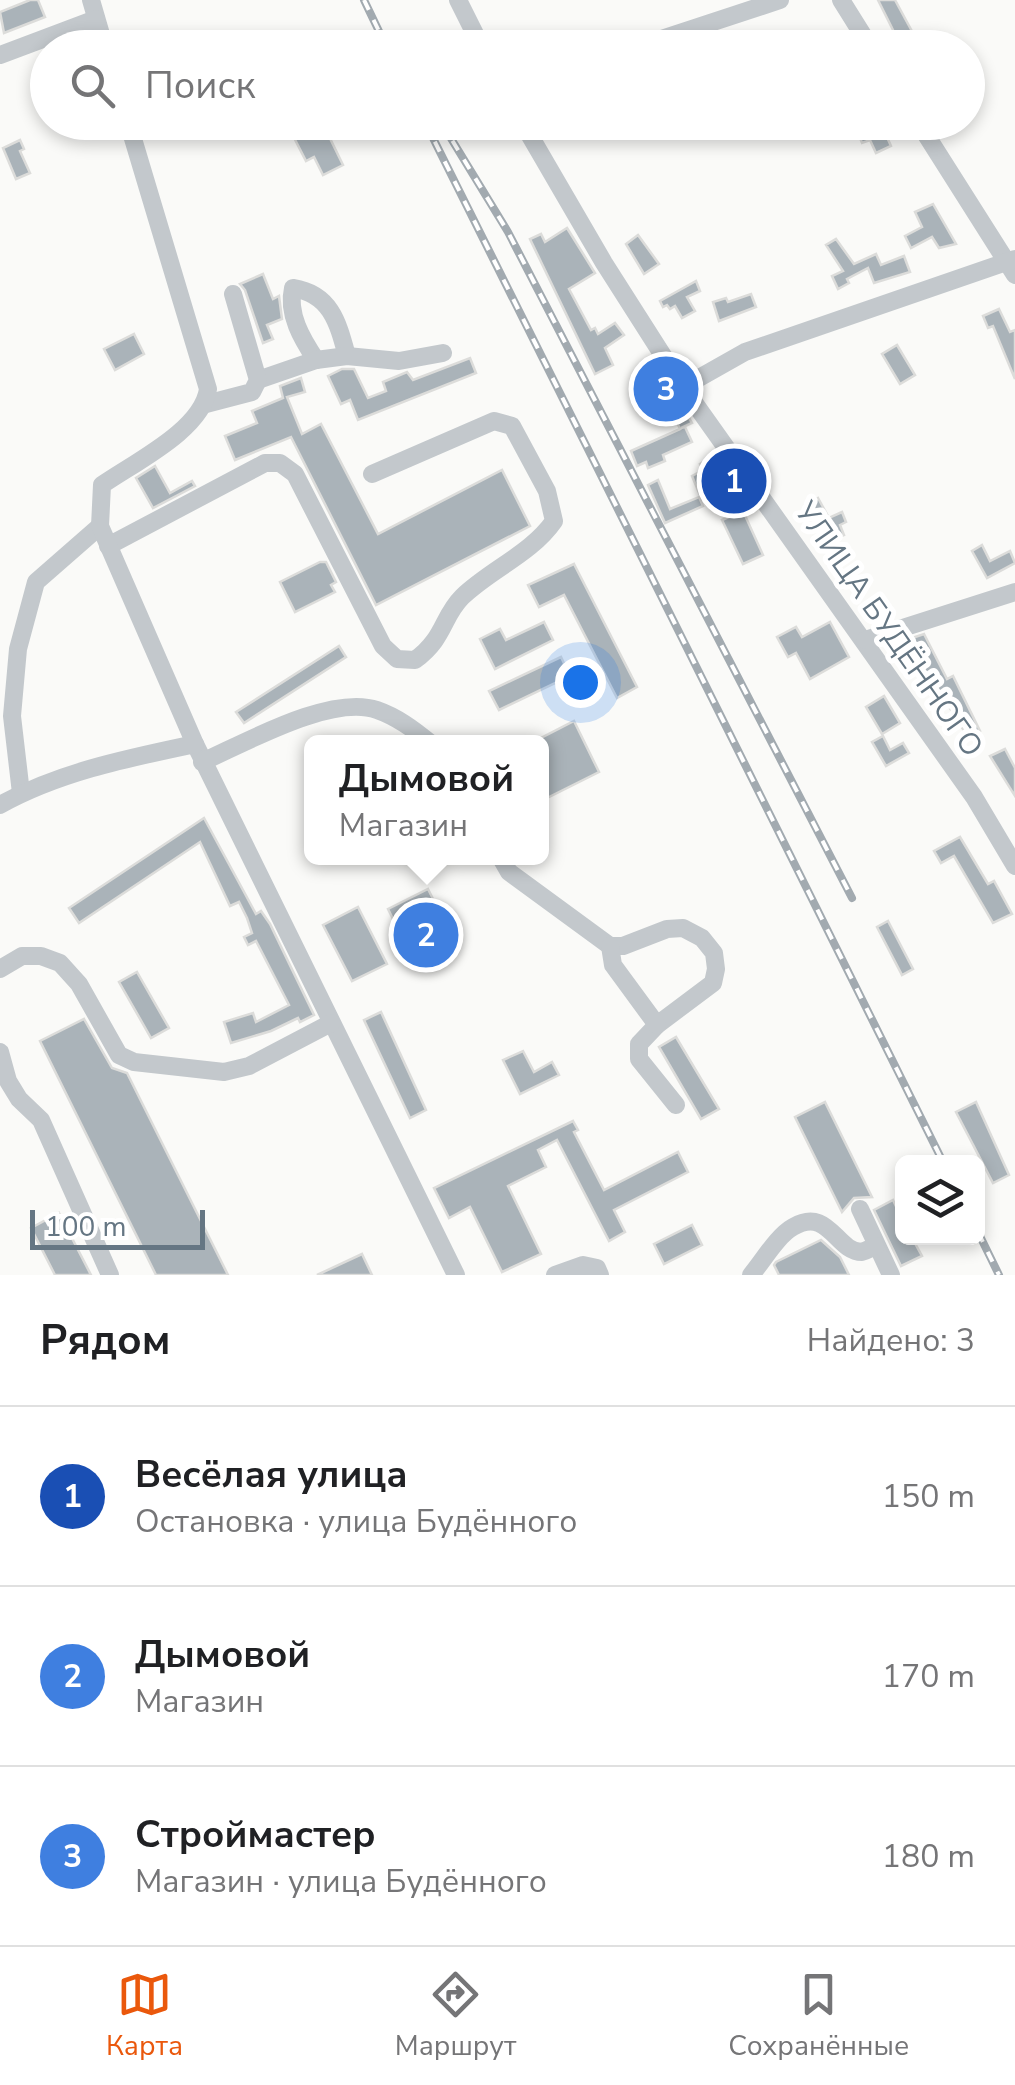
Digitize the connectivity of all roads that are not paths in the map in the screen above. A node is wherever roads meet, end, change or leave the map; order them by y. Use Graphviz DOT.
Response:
graph roads {
  1 [pos="458,0"];
  2 [pos="780,0"];
  3 [pos="842,0"];
  4 [pos="93,9"];
  5 [pos="51,30"];
  6 [pos="473,30"];
  7 [pos="689,30"];
  8 [pos="860,30"];
  9 [pos="30,40"];
  10 [pos="0,55"];
  11 [pos="133,140"];
  12 [pos="532,140"];
  13 [pos="930,140"];
  14 [pos="1012,265"];
  15 [pos="233,294"];
  16 [pos="443,353"];
  17 [pos="347,356"];
  18 [pos="316,360"];
  19 [pos="258,380"];
  20 [pos="683,387"];
  21 [pos="206,396"];
  22 [pos="372,474"];
  23 [pos="100,526"];
  24 [pos="108,546"];
  25 [pos="1015,592"];
  26 [pos="865,640"];
  27 [pos="421,735"];
  28 [pos="198,753"];
  29 [pos="21,793"];
  30 [pos="0,804"];
  31 [pos="505,865"];
  32 [pos="1015,866"];
  33 [pos="610,946"];
  34 [pos="0,968"];
  35 [pos="331,1023"];
  36 [pos="657,1026"];
  37 [pos="0,1052"];
  38 [pos="676,1105"];
  39 [pos="860,1209"];
  40 [pos="876,1246"];
  41 [pos="110,1275"];
  42 [pos="456,1275"];
  43 [pos="556,1275"];
  44 [pos="600,1275"];
  45 [pos="751,1275"];
  46 [pos="891,1275"];
  1 -- 6 [label="street"];
  2 -- 7 [label="street"];
  3 -- 8 [label="street"];
  4 -- 5 [label="street"];
  9 -- 10 [label="street"];
  11 -- 21 [label="street"];
  12 -- 20 [label="street, УЛИЦА БУДЁННОГО"];
  13 -- 14 [label="street"];
  14 -- 20 [label="street"];
  15 -- 19 [label="street"];
  16 -- 17 [label="street"];
  17 -- 18 [label="street"];
  17 -- 18 [label="street"];
  18 -- 19 [label="street"];
  19 -- 21 [label="street"];
  20 -- 26 [label="street, УЛИЦА БУДЁННОГО"];
  21 -- 23 [label="street"];
  22 -- 24 [label="street"];
  23 -- 24 [label="street"];
  23 -- 29 [label="street"];
  24 -- 28 [label="street"];
  25 -- 26 [label="street"];
  26 -- 32 [label="street, УЛИЦА БУДЁННОГО"];
  27 -- 28 [label="street"];
  28 -- 29 [label="street"];
  28 -- 35 [label="street"];
  29 -- 30 [label="street"];
  31 -- 33 [label="street"];
  33 -- 36 [label="street"];
  33 -- 36 [label="street"];
  34 -- 35 [label="street"];
  35 -- 42 [label="street"];
  36 -- 38 [label="street"];
  37 -- 41 [label="street"];
  39 -- 40 [label="street"];
  40 -- 45 [label="street"];
  40 -- 46 [label="street"];
  43 -- 44 [label="street"];
}
